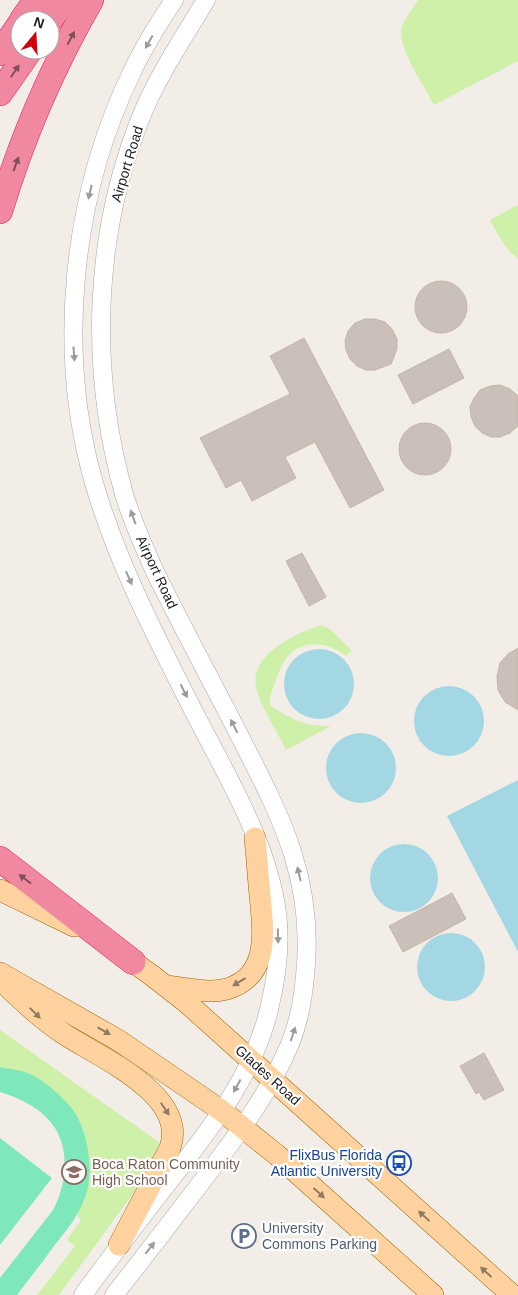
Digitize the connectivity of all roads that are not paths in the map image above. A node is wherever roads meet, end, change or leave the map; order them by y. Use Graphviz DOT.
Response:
graph roads {
  1 [pos="91,0"];
  2 [pos="174,0"];
  3 [pos="206,0"];
  4 [pos="10,38"];
  5 [pos="0,53"];
  6 [pos="23,60"];
  7 [pos="0,93"];
  8 [pos="0,211"];
  9 [pos="255,838"];
  10 [pos="0,858"];
  11 [pos="0,890"];
  12 [pos="134,962"];
  13 [pos="0,974"];
  14 [pos="0,979"];
  15 [pos="166,986"];
  16 [pos="251,1060"];
  17 [pos="273,1078"];
  18 [pos="222,1111"];
  19 [pos="242,1127"];
  20 [pos="119,1246"];
  21 [pos="83,1295"];
  22 [pos="114,1295"];
  23 [pos="433,1295"];
  24 [pos="512,1295"];
  8 -- 1 [label="highway, one-way"];
  2 -- 9 [label="street, Airport Road, one-way"];
  17 -- 3 [label="street, Airport Road, one-way"];
  4 -- 5 [label="highway"];
  7 -- 6 [label="highway, one-way"];
  9 -- 15 [label="main road, one-way"];
  9 -- 16 [label="street, Airport Road, one-way"];
  12 -- 10 [label="highway, one-way"];
  11 -- 12 [label="main road, Glades Road"];
  12 -- 15 [label="main road, Glades Road"];
  13 -- 18 [label="main road, one-way"];
  14 -- 20 [label="main road, one-way"];
  15 -- 16 [label="main road, Glades Road"];
  16 -- 17 [label="main road, Glades Road"];
  16 -- 18 [label="street, Airport Road, one-way"];
  17 -- 19 [label="street, Airport Road"];
  24 -- 17 [label="main road, Glades Road, one-way"];
  18 -- 19 [label="main road"];
  18 -- 20 [label="street, Airport Road"];
  22 -- 19 [label="street, Airport Road, one-way"];
  19 -- 23 [label="main road, one-way"];
  20 -- 21 [label="street, Airport Road"];
}
